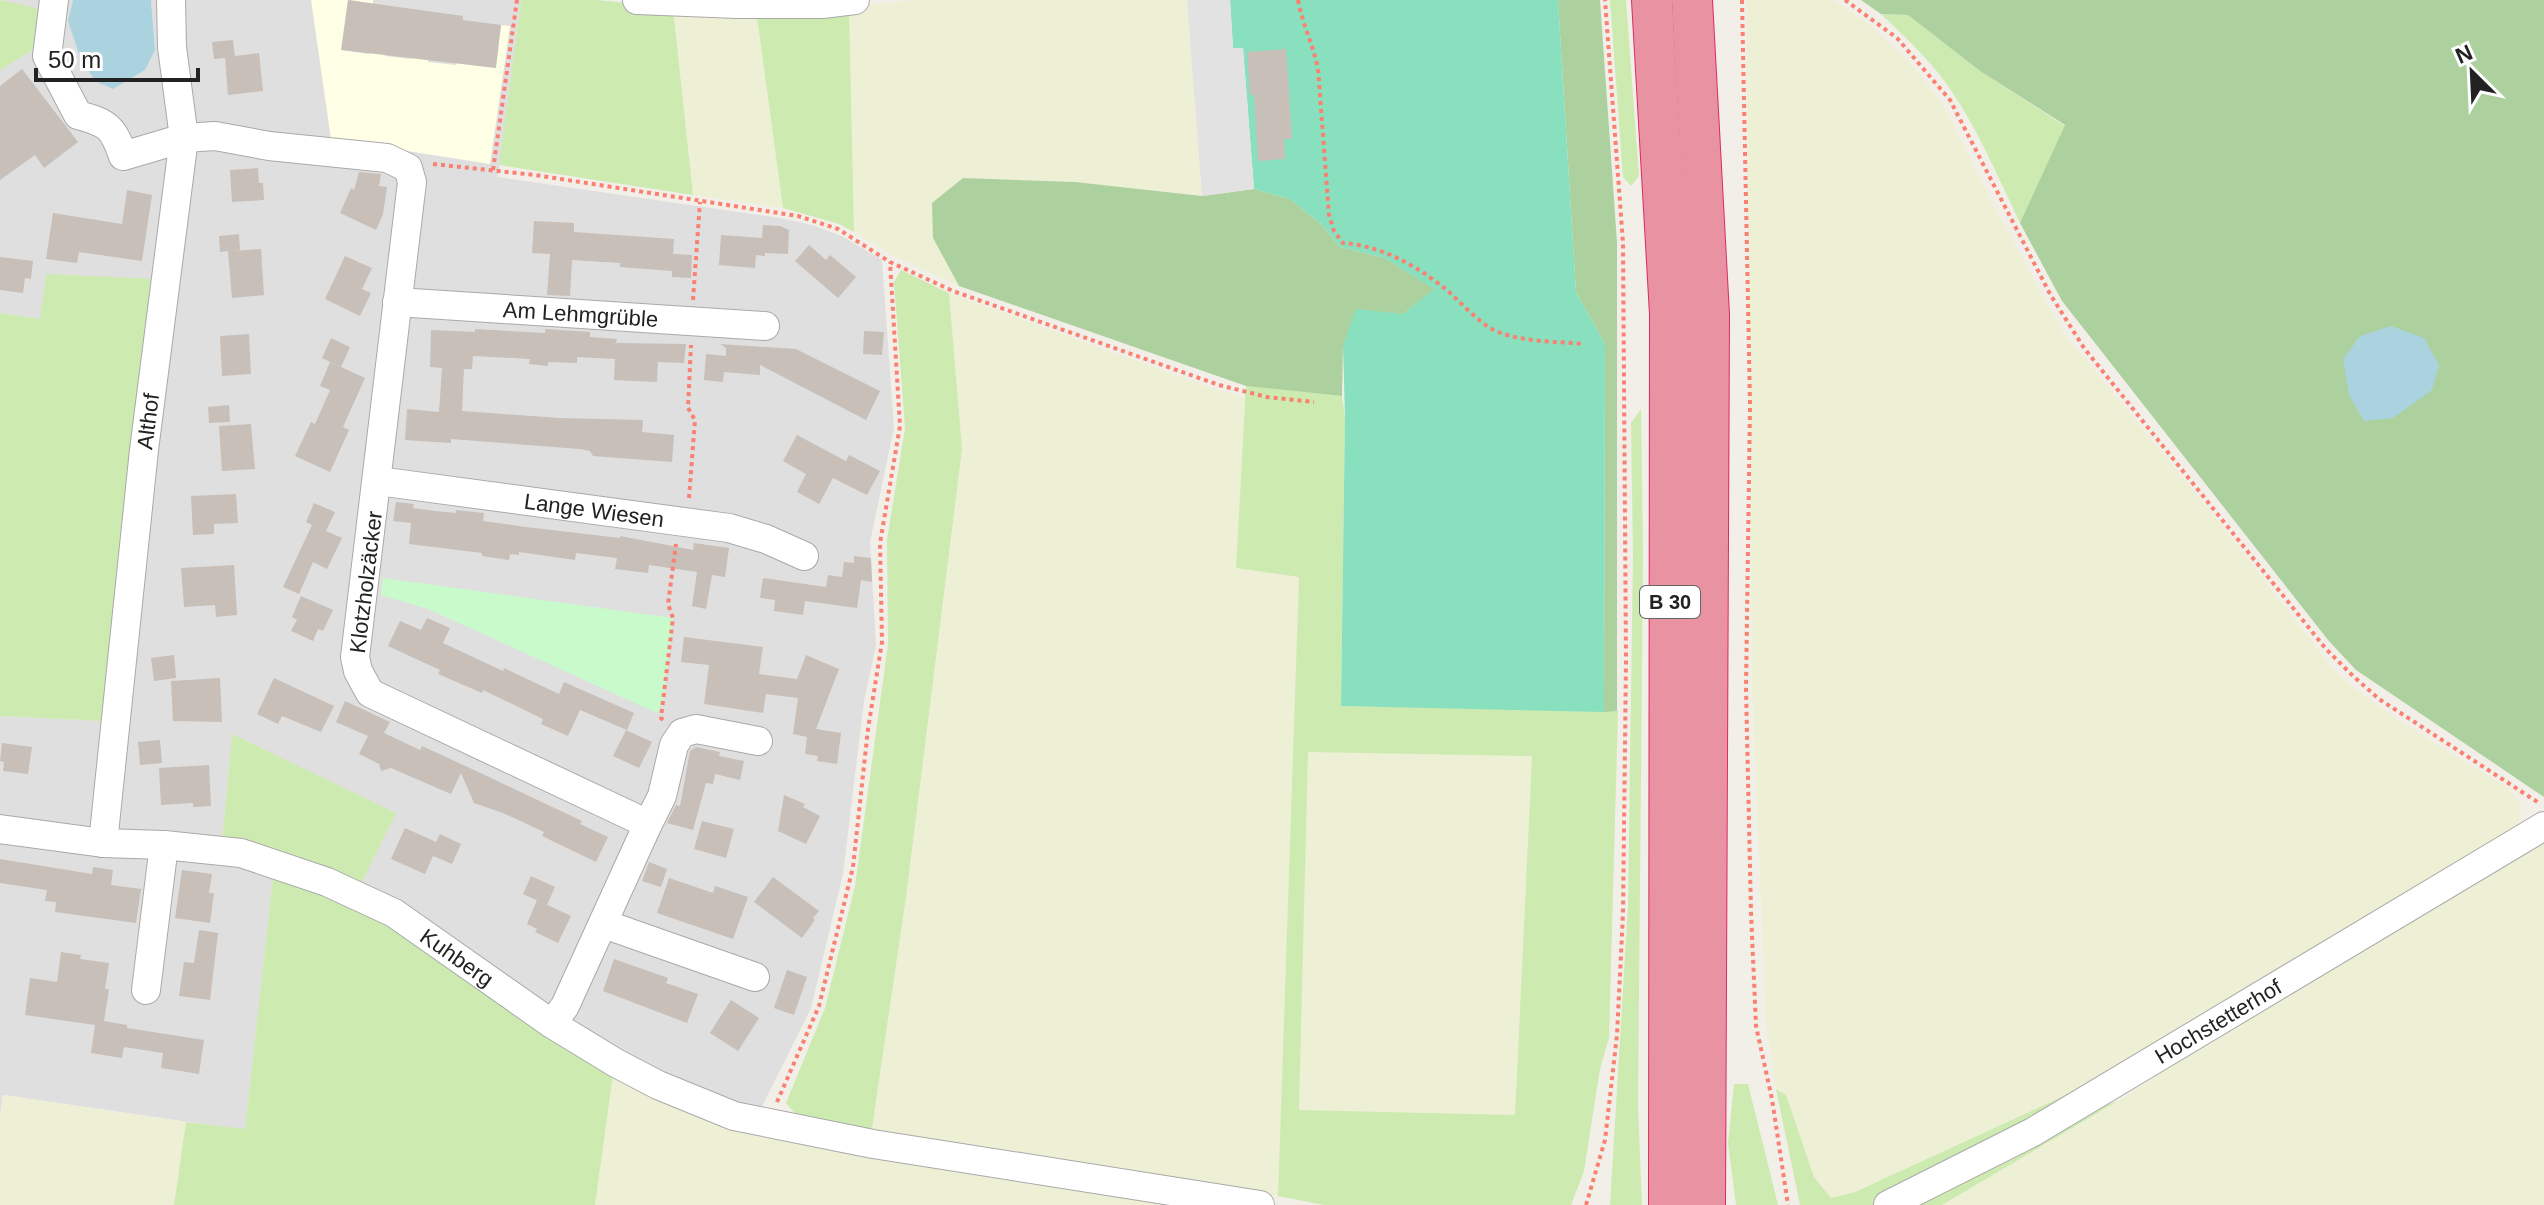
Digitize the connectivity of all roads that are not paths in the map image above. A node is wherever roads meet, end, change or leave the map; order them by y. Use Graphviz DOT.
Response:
graph roads {
  1 [pos="54,0"];
  2 [pos="171,0"];
  3 [pos="637,0"];
  4 [pos="855,0"];
  5 [pos="1652,0"];
  6 [pos="1692,0"];
  7 [pos="184,138"];
  8 [pos="397,302"];
  9 [pos="765,326"];
  10 [pos="378,481"];
  11 [pos="804,556"];
  12 [pos="758,741"];
  13 [pos="648,824"];
  14 [pos="2544,826"];
  15 [pos="0,829"];
  16 [pos="103,843"];
  17 [pos="164,845"];
  18 [pos="604,924"];
  19 [pos="755,977"];
  20 [pos="146,990"];
  21 [pos="552,1024"];
  22 [pos="1260,1205"];
  23 [pos="1669,1205"];
  24 [pos="1705,1205"];
  25 [pos="1888,1205"];
  1 -- 7 [label="street"];
  2 -- 7 [label="street, Althof"];
  3 -- 4 [label="street"];
  5 -- 23 [label="highway, B 30"];
  6 -- 24 [label="highway, B 30"];
  7 -- 8 [label="street, Klotzholzäcker"];
  7 -- 16 [label="street, Althof"];
  8 -- 9 [label="street, Am Lehmgrüble"];
  8 -- 10 [label="street, Klotzholzäcker"];
  10 -- 11 [label="street, Lange Wiesen"];
  10 -- 13 [label="street, Klotzholzäcker"];
  12 -- 13 [label="street"];
  13 -- 18 [label="street"];
  14 -- 25 [label="street, Hochstetterhof"];
  15 -- 16 [label="street, Kuhberg"];
  16 -- 17 [label="street, Kuhberg"];
  17 -- 20 [label="street"];
  17 -- 21 [label="street, Kuhberg"];
  18 -- 19 [label="street"];
  18 -- 21 [label="street"];
  21 -- 22 [label="street, Kuhberg"];
}
